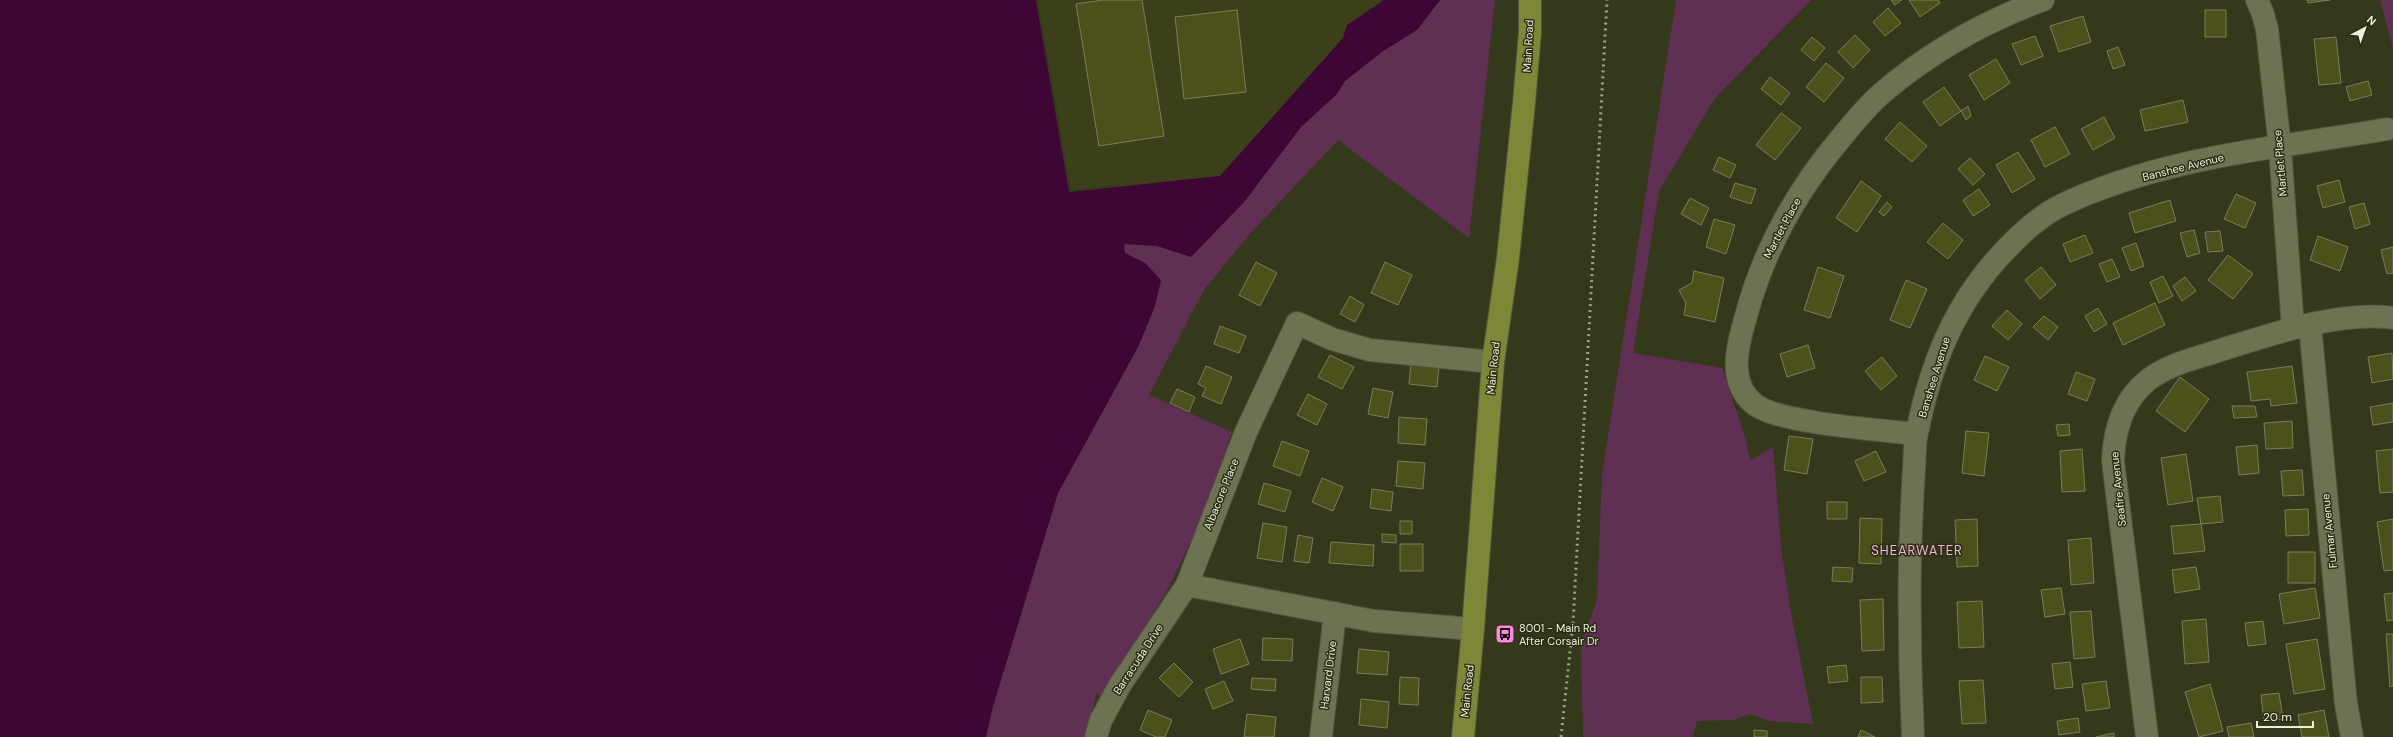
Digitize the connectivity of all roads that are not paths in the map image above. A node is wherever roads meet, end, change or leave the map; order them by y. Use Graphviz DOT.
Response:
graph roads {
  1 [pos="1530,0"];
  2 [pos="2043,0"];
  3 [pos="2256,0"];
  4 [pos="2387,129"];
  5 [pos="2280,148"];
  6 [pos="2393,318"];
  7 [pos="2302,326"];
  8 [pos="1492,362"];
  9 [pos="1916,434"];
  10 [pos="1186,585"];
  11 [pos="1335,613"];
  12 [pos="1473,629"];
  13 [pos="1096,737"];
  14 [pos="1321,737"];
  15 [pos="1463,737"];
  16 [pos="1913,737"];
  17 [pos="2147,737"];
  18 [pos="2352,737"];
  1 -- 8 [label="main road, Main Road"];
  2 -- 9 [label="street, Martlet Place"];
  3 -- 5 [label="street, Martlet Place"];
  4 -- 5 [label="street, Banshee Avenue"];
  5 -- 7 [label="street, Martlet Place"];
  5 -- 9 [label="street, Banshee Avenue"];
  6 -- 7 [label="street, Seafire Avenue"];
  7 -- 17 [label="street, Seafire Avenue"];
  7 -- 18 [label="street, Fulmar Avenue"];
  8 -- 10 [label="street, Albacore Place"];
  8 -- 12 [label="main road, Main Road"];
  9 -- 16 [label="street, Banshee Avenue"];
  10 -- 11 [label="street"];
  10 -- 13 [label="street, Barracuda Drive"];
  11 -- 12 [label="street"];
  11 -- 14 [label="street, Harvard Drive"];
  12 -- 15 [label="main road, Main Road"];
}
